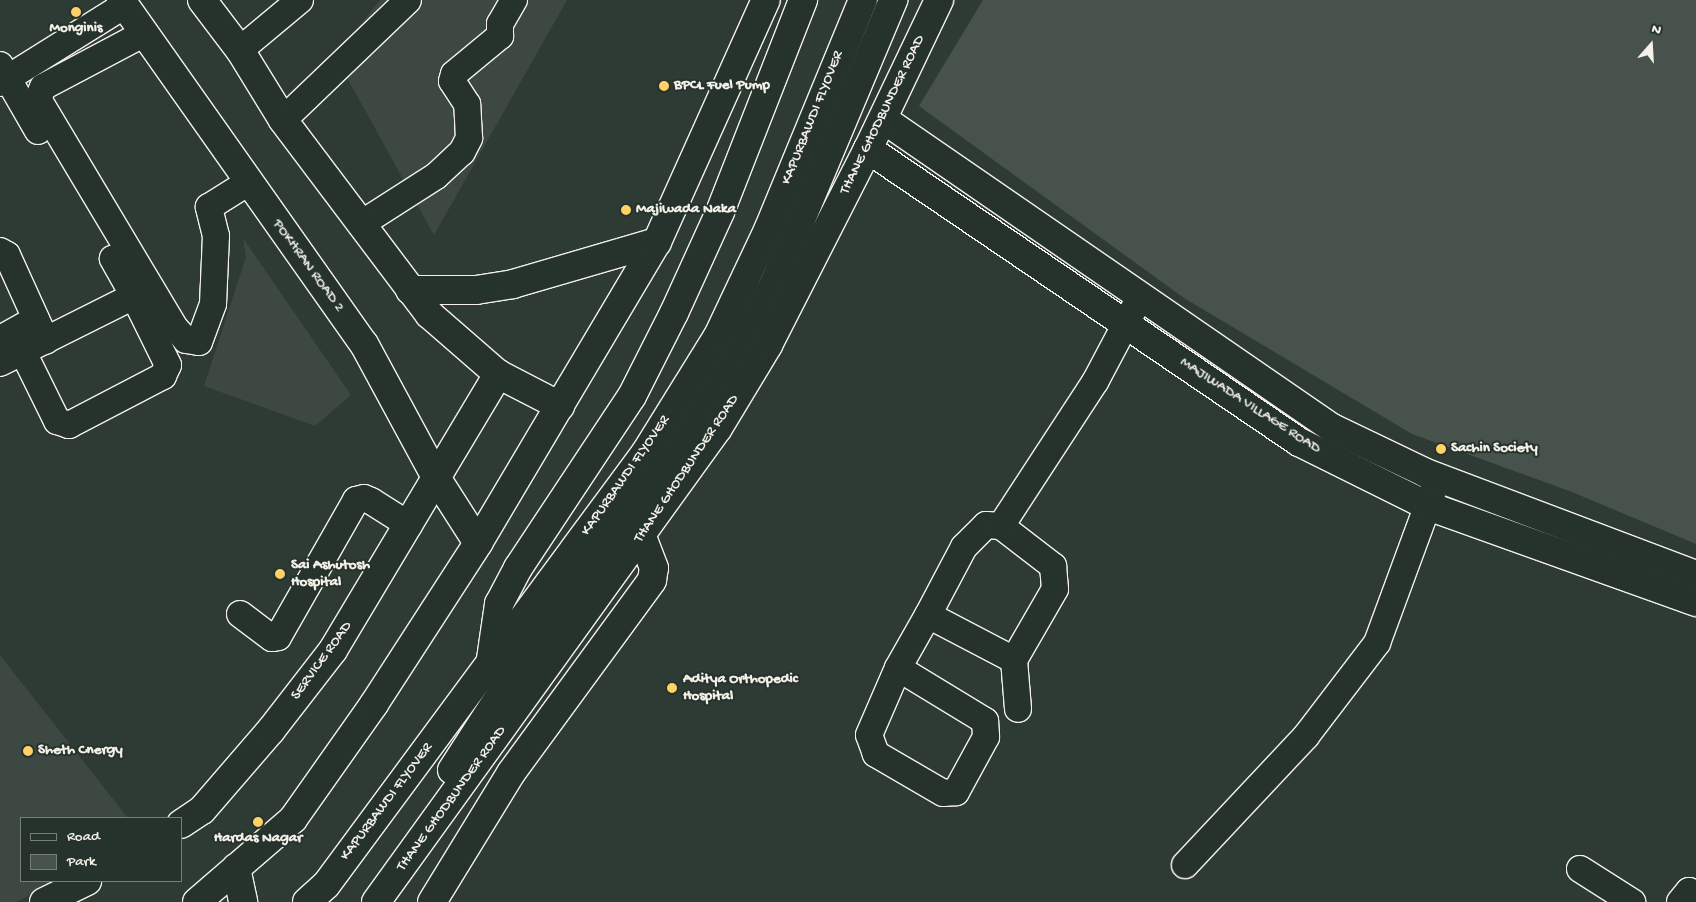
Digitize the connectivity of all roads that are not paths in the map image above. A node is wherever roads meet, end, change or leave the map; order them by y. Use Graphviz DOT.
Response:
graph roads {
  1 [pos="202,0"];
  2 [pos="300,0"];
  3 [pos="408,0"];
  4 [pos="514,0"];
  5 [pos="766,0"];
  6 [pos="804,0"];
  7 [pos="863,0"];
  8 [pos="893,0"];
  9 [pos="939,0"];
  10 [pos="123,3"];
  11 [pos="143,34"];
  12 [pos="240,50"];
  13 [pos="2,76"];
  14 [pos="883,119"];
  15 [pos="283,120"];
  16 [pos="868,149"];
  17 [pos="249,182"];
  18 [pos="361,224"];
  19 [pos="658,242"];
  20 [pos="0,251"];
  21 [pos="410,290"];
  22 [pos="134,296"];
  23 [pos="1140,297"];
  24 [pos="1125,323"];
  25 [pos="35,337"];
  26 [pos="0,339"];
  27 [pos="0,363"];
  28 [pos="498,374"];
  29 [pos="560,406"];
  30 [pos="1344,433"];
  31 [pos="1330,458"];
  32 [pos="1438,477"];
  33 [pos="437,479"];
  34 [pos="1428,506"];
  35 [pos="409,525"];
  36 [pos="1001,526"];
  37 [pos="642,537"];
  38 [pos="478,544"];
  39 [pos="1696,575"];
  40 [pos="1696,602"];
  41 [pos="240,614"];
  42 [pos="928,615"];
  43 [pos="1014,660"];
  44 [pos="491,663"];
  45 [pos="898,668"];
  46 [pos="1018,709"];
  47 [pos="182,823"];
  48 [pos="1185,865"];
  49 [pos="236,868"];
  50 [pos="1580,869"];
  51 [pos="85,882"];
  52 [pos="1696,894"];
  53 [pos="44,902"];
  54 [pos="197,902"];
  55 [pos="244,902"];
  56 [pos="307,902"];
  57 [pos="358,902"];
  58 [pos="376,902"];
  59 [pos="432,902"];
  60 [pos="1632,902"];
  61 [pos="1680,902"];
  1 -- 12 [label="main road"];
  2 -- 12 [label="street"];
  3 -- 15 [label="street"];
  4 -- 18 [label="street"];
  5 -- 19 [label="main road"];
  6 -- 44 [label="main road"];
  7 -- 44 [label="main road, KAPURBAWDI FLYOVER"];
  8 -- 57 [label="main road, KAPURBAWDI FLYOVER"];
  9 -- 14 [label="main road, THANE GHODBUNDER ROAD"];
  10 -- 11 [label="main road, POKHRAN ROAD 2"];
  10 -- 13 [label="street"];
  11 -- 17 [label="main road, POKHRAN ROAD 2"];
  11 -- 17 [label="street"];
  12 -- 15 [label="main road"];
  13 -- 22 [label="street"];
  14 -- 16 [label="main road, THANE GHODBUNDER ROAD"];
  14 -- 23 [label="main road"];
  15 -- 18 [label="main road"];
  16 -- 24 [label="main road, MAJIWADA VILLAGE ROAD"];
  16 -- 37 [label="main road, THANE GHODBUNDER ROAD"];
  17 -- 33 [label="main road, POKHRAN ROAD 2"];
  18 -- 21 [label="main road"];
  19 -- 21 [label="main road"];
  19 -- 29 [label="main road"];
  20 -- 25 [label="street"];
  21 -- 28 [label="main road"];
  22 -- 25 [label="street"];
  22 -- 25 [label="street"];
  23 -- 24 [label="street"];
  23 -- 30 [label="main road"];
  24 -- 31 [label="main road, MAJIWADA VILLAGE ROAD"];
  24 -- 36 [label="street"];
  25 -- 26 [label="street"];
  25 -- 27 [label="street"];
  28 -- 29 [label="main road"];
  28 -- 33 [label="main road, SERVICE ROAD"];
  29 -- 38 [label="main road"];
  30 -- 31 [label="main road"];
  30 -- 32 [label="main road"];
  31 -- 34 [label="main road, MAJIWADA VILLAGE ROAD"];
  32 -- 34 [label="street"];
  32 -- 39 [label="main road"];
  33 -- 35 [label="main road, SERVICE ROAD"];
  33 -- 38 [label="main road, POKHRAN ROAD 2"];
  34 -- 40 [label="main road, MAJIWADA VILLAGE ROAD"];
  34 -- 48 [label="street"];
  35 -- 41 [label="street"];
  35 -- 47 [label="main road, SERVICE ROAD"];
  36 -- 42 [label="street"];
  36 -- 43 [label="street"];
  37 -- 58 [label="main road, THANE GHODBUNDER ROAD"];
  37 -- 59 [label="main road"];
  38 -- 49 [label="main road"];
  42 -- 43 [label="street"];
  42 -- 45 [label="street"];
  43 -- 46 [label="street"];
  44 -- 56 [label="main road, KAPURBAWDI FLYOVER"];
  45 -- 45 [label="street"];
  49 -- 54 [label="main road"];
  49 -- 55 [label="main road"];
  50 -- 60 [label="street"];
  51 -- 53 [label="main road"];
  52 -- 61 [label="street"];
}
